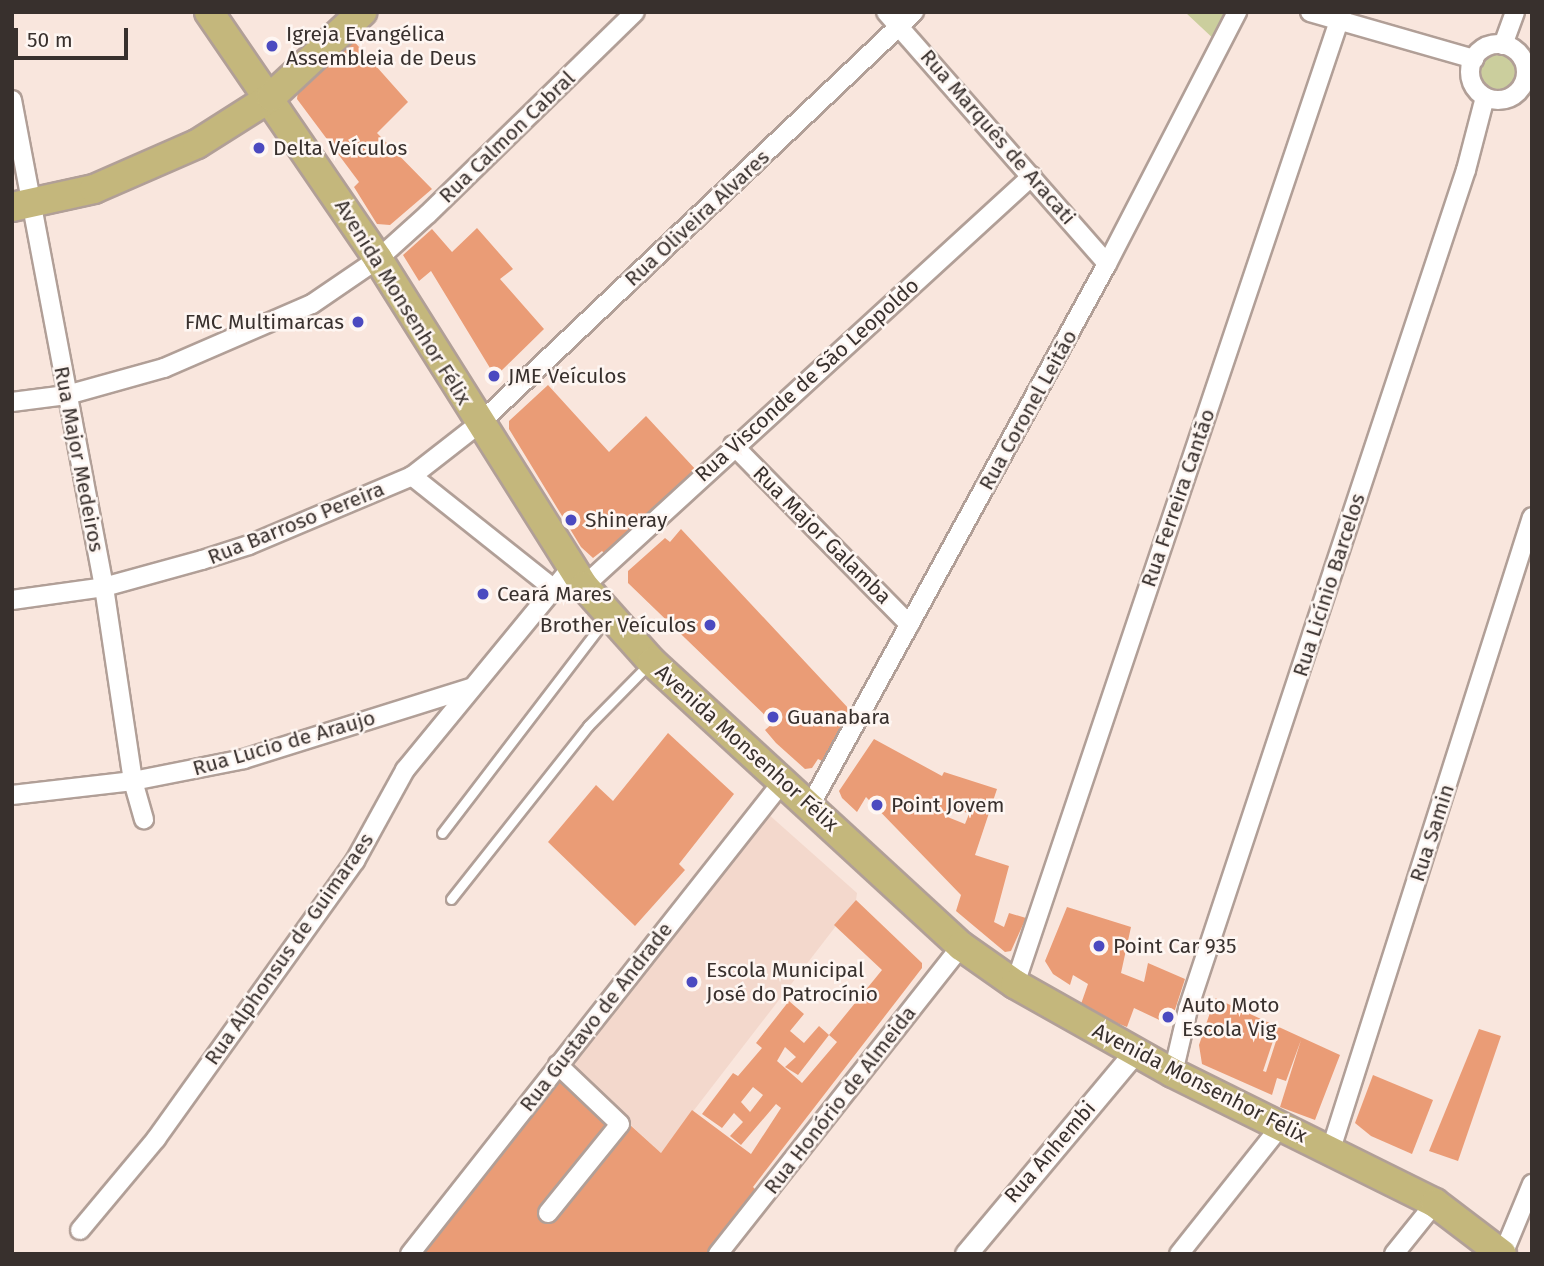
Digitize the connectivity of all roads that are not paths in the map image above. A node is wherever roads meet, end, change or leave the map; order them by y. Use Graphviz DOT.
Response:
graph roads {
  1 [pos="209,12"];
  2 [pos="362,12"];
  3 [pos="635,12"];
  4 [pos="886,12"];
  5 [pos="914,12"];
  6 [pos="1237,12"];
  7 [pos="1310,12"];
  8 [pos="1515,12"];
  9 [pos="1340,17"];
  10 [pos="901,27"];
  11 [pos="1503,45"];
  12 [pos="1474,59"];
  13 [pos="245,61"];
  14 [pos="307,63"];
  15 [pos="1529,80"];
  16 [pos="271,97"];
  17 [pos="1485,97"];
  18 [pos="12,100"];
  19 [pos="293,130"];
  20 [pos="1031,176"];
  21 [pos="21,206"];
  22 [pos="378,259"];
  23 [pos="1107,264"];
  24 [pos="67,395"];
  25 [pos="12,402"];
  26 [pos="480,424"];
  27 [pos="733,445"];
  28 [pos="412,476"];
  29 [pos="1532,517"];
  30 [pos="578,577"];
  31 [pos="104,587"];
  32 [pos="554,588"];
  33 [pos="12,600"];
  34 [pos="608,616"];
  35 [pos="910,625"];
  36 [pos="652,662"];
  37 [pos="470,688"];
  38 [pos="133,781"];
  39 [pos="783,781"];
  40 [pos="12,795"];
  41 [pos="811,804"];
  42 [pos="144,819"];
  43 [pos="442,833"];
  44 [pos="451,899"];
  45 [pos="961,946"];
  46 [pos="1015,984"];
  47 [pos="1135,1052"];
  48 [pos="558,1065"];
  49 [pos="1173,1073"];
  50 [pos="1280,1127"];
  51 [pos="1331,1149"];
  52 [pos="1532,1184"];
  53 [pos="1435,1203"];
  54 [pos="548,1213"];
  55 [pos="80,1230"];
  56 [pos="410,1254"];
  57 [pos="718,1254"];
  58 [pos="966,1254"];
  59 [pos="1179,1254"];
  60 [pos="1394,1254"];
  61 [pos="1503,1254"];
  1 -- 13 [label="main road, Avenida Monsenhor Félix"];
  2 -- 14 [label="main road"];
  3 -- 22 [label="street, Rua Calmon Cabral"];
  4 -- 10 [label="street, Rua Marquês de Aracati"];
  5 -- 10 [label="street, Rua Oliveira Alvares"];
  6 -- 23 [label="street, Rua Coronel Leitão"];
  7 -- 9 [label="street"];
  8 -- 11 [label="street"];
  9 -- 12 [label="street"];
  9 -- 46 [label="street, Rua Ferreira Cantão"];
  10 -- 20 [label="street, Rua Marquês de Aracati"];
  10 -- 26 [label="street, Rua Oliveira Alvares"];
  11 -- 12 [label="street"];
  11 -- 15 [label="street"];
  12 -- 17 [label="street"];
  13 -- 14 [label="main road"];
  13 -- 16 [label="main road, Avenida Monsenhor Félix"];
  14 -- 16 [label="main road"];
  14 -- 19 [label="main road"];
  15 -- 17 [label="street"];
  16 -- 19 [label="main road, Avenida Monsenhor Félix"];
  16 -- 21 [label="main road"];
  17 -- 49 [label="street, Rua Licínio Barcelos"];
  18 -- 21 [label="street, Rua Major Medeiros"];
  19 -- 22 [label="main road, Avenida Monsenhor Félix"];
  20 -- 23 [label="street, Rua Marquês de Aracati"];
  20 -- 27 [label="street, Rua Visconde de São Leopoldo"];
  21 -- 24 [label="street, Rua Major Medeiros"];
  22 -- 24 [label="street, Rua Calmon Cabral"];
  22 -- 26 [label="main road, Avenida Monsenhor Félix"];
  23 -- 35 [label="street, Rua Coronel Leitão"];
  24 -- 25 [label="street, Rua Calmon Cabral"];
  24 -- 31 [label="street, Rua Major Medeiros"];
  26 -- 28 [label="street, Rua Barroso Pereira"];
  26 -- 30 [label="main road, Avenida Monsenhor Félix"];
  27 -- 30 [label="street, Rua Visconde de São Leopoldo"];
  27 -- 35 [label="street, Rua Major Galamba"];
  28 -- 31 [label="street, Rua Barroso Pereira"];
  28 -- 32 [label="street"];
  29 -- 51 [label="street, Rua Samin"];
  30 -- 32 [label="street, Rua Alphonsus de Guimaraes"];
  30 -- 34 [label="main road, Avenida Monsenhor Félix"];
  31 -- 33 [label="street, Rua Barroso Pereira"];
  31 -- 38 [label="street, Rua Major Medeiros"];
  32 -- 37 [label="street, Rua Alphonsus de Guimaraes"];
  34 -- 36 [label="main road, Avenida Monsenhor Félix"];
  34 -- 43 [label="lane"];
  35 -- 41 [label="street, Rua Coronel Leitão"];
  36 -- 39 [label="main road, Avenida Monsenhor Félix"];
  36 -- 44 [label="lane"];
  37 -- 38 [label="street, Rua Lucio de Araujo"];
  37 -- 55 [label="street, Rua Alphonsus de Guimaraes"];
  38 -- 40 [label="street, Rua Lucio de Araujo"];
  38 -- 42 [label="street, Rua Major Medeiros"];
  39 -- 41 [label="main road, Avenida Monsenhor Félix"];
  39 -- 48 [label="street, Rua Gustavo de Andrade"];
  41 -- 45 [label="main road, Avenida Monsenhor Félix"];
  45 -- 46 [label="main road, Avenida Monsenhor Félix"];
  45 -- 57 [label="street, Rua Honório de Almeida"];
  46 -- 47 [label="main road, Avenida Monsenhor Félix"];
  47 -- 49 [label="main road, Avenida Monsenhor Félix"];
  47 -- 58 [label="street, Rua Anhembi"];
  48 -- 54 [label="street"];
  48 -- 56 [label="street, Rua Gustavo de Andrade"];
  49 -- 50 [label="main road, Avenida Monsenhor Félix"];
  50 -- 51 [label="main road, Avenida Monsenhor Félix"];
  50 -- 59 [label="street"];
  51 -- 53 [label="main road, Avenida Monsenhor Félix"];
  52 -- 61 [label="street"];
  53 -- 60 [label="street"];
  53 -- 61 [label="main road, Avenida Monsenhor Félix"];
}
